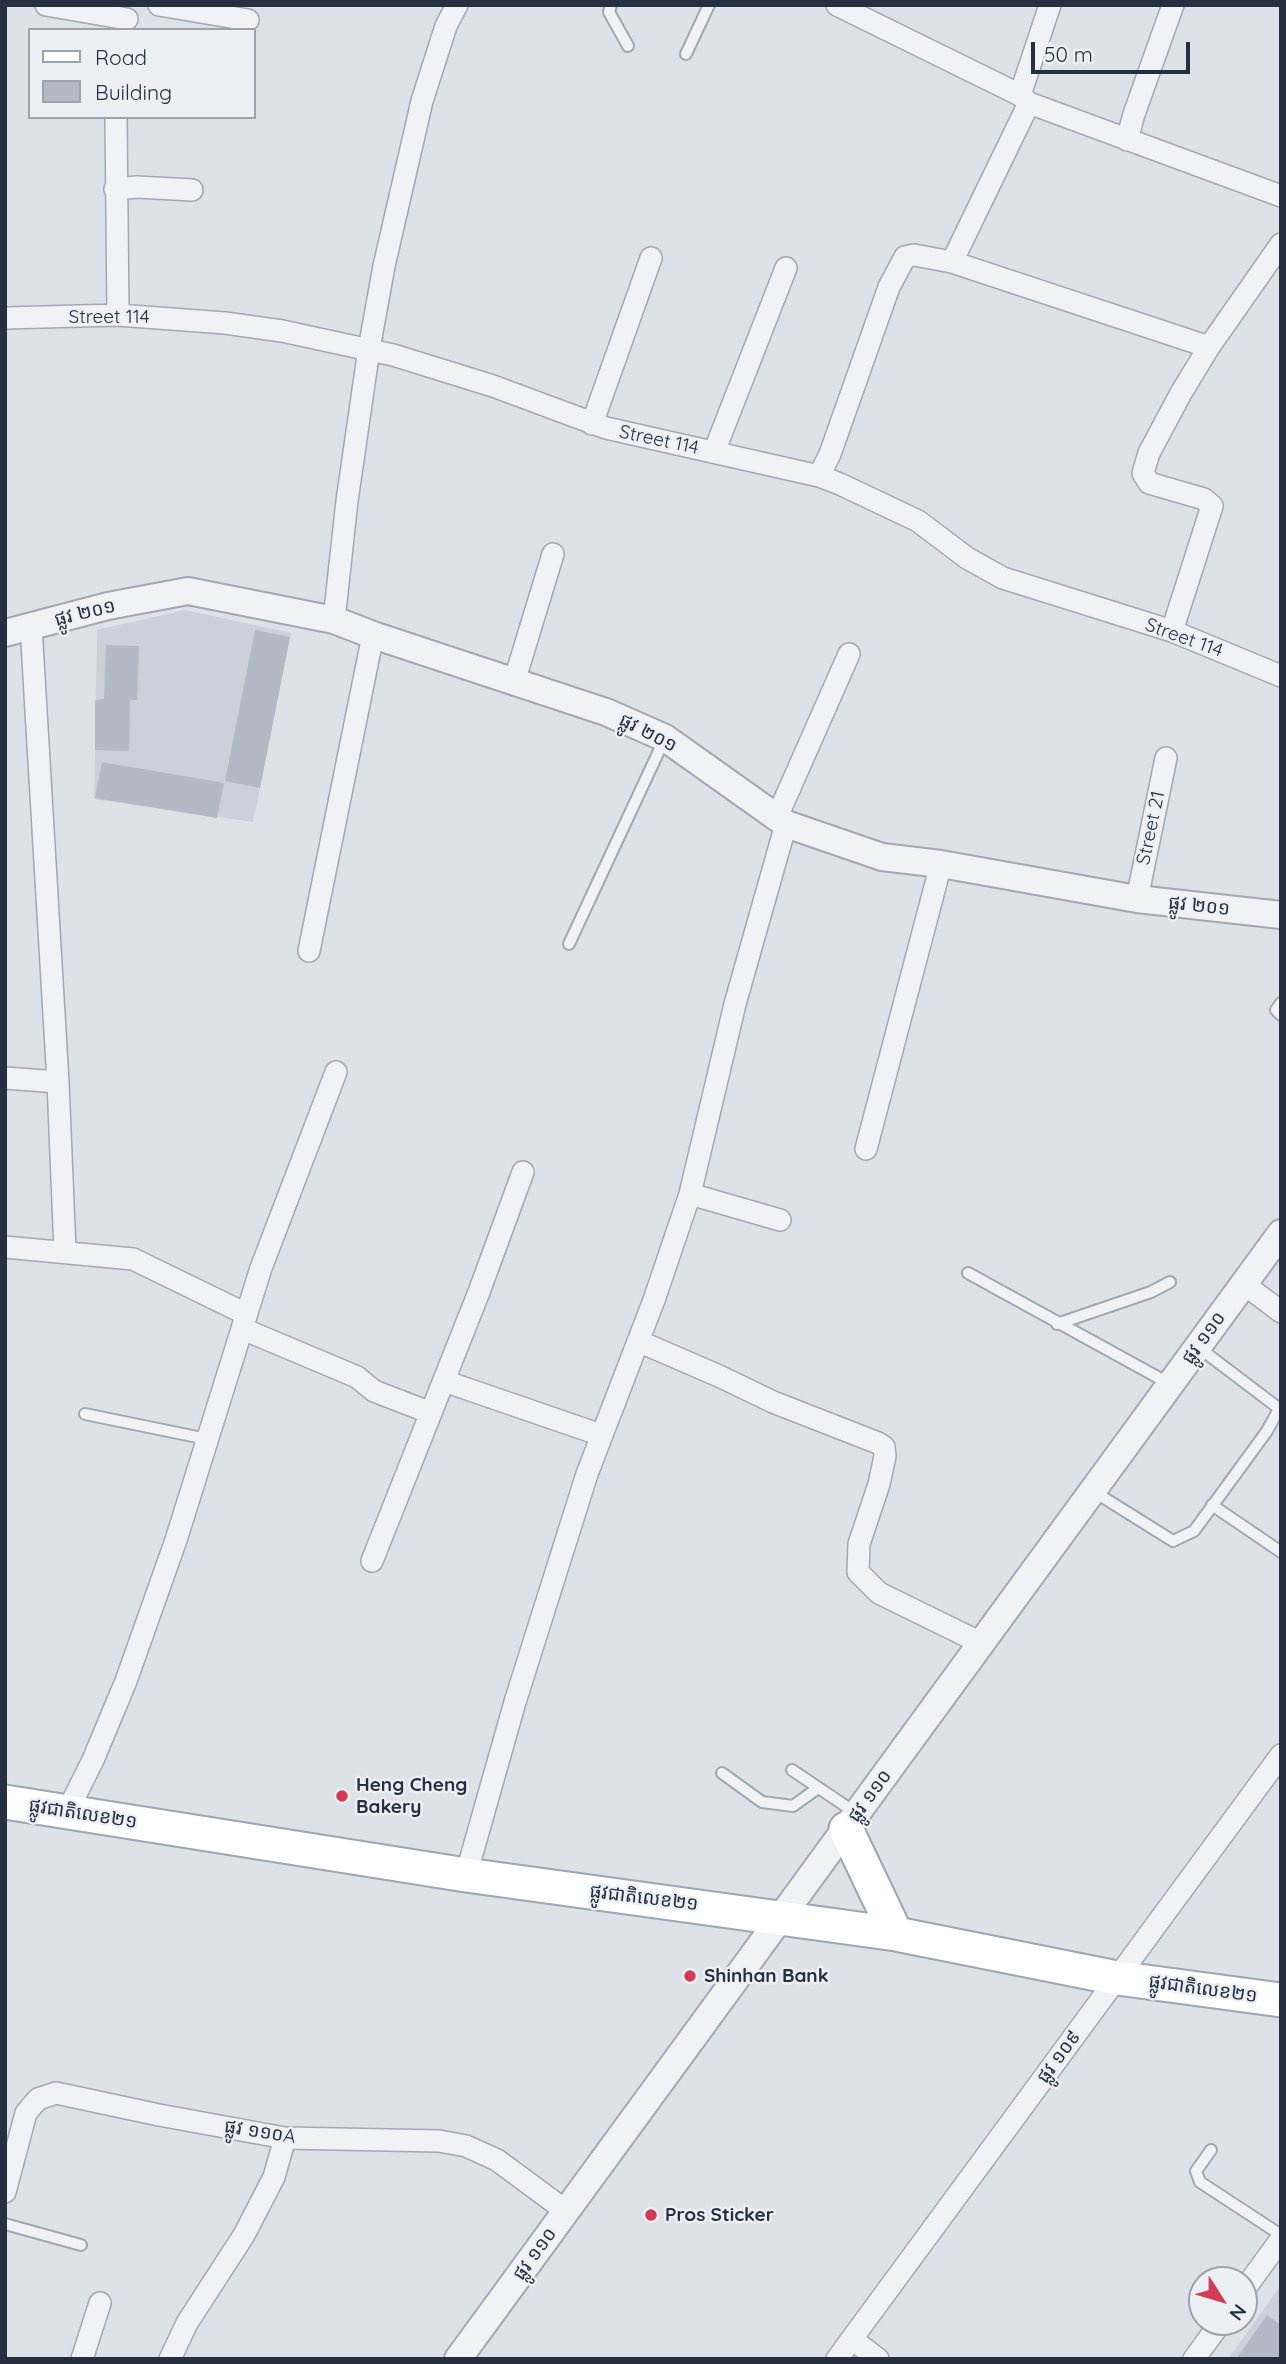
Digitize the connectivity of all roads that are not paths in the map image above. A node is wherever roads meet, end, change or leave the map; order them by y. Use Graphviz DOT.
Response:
graph roads {
  1 [pos="47,5"];
  2 [pos="159,5"];
  3 [pos="457,5"];
  4 [pos="611,5"];
  5 [pos="709,5"];
  6 [pos="837,5"];
  7 [pos="1050,5"];
  8 [pos="1172,5"];
  9 [pos="127,18"];
  10 [pos="248,20"];
  11 [pos="628,46"];
  12 [pos="686,54"];
  13 [pos="1025,99"];
  14 [pos="116,119"];
  15 [pos="1127,140"];
  16 [pos="115,189"];
  17 [pos="192,190"];
  18 [pos="1281,196"];
  19 [pos="1281,244"];
  20 [pos="652,258"];
  21 [pos="952,262"];
  22 [pos="786,268"];
  23 [pos="118,315"];
  24 [pos="5,318"];
  25 [pos="1209,347"];
  26 [pos="369,349"];
  27 [pos="592,424"];
  28 [pos="714,452"];
  29 [pos="819,476"];
  30 [pos="553,554"];
  31 [pos="334,620"];
  32 [pos="31,626"];
  33 [pos="1172,631"];
  34 [pos="5,633"];
  35 [pos="373,635"];
  36 [pos="849,654"];
  37 [pos="1281,676"];
  38 [pos="514,682"];
  39 [pos="665,738"];
  40 [pos="1166,758"];
  41 [pos="782,820"];
  42 [pos="941,864"];
  43 [pos="1137,899"];
  44 [pos="1280,912"];
  45 [pos="569,944"];
  46 [pos="309,951"];
  47 [pos="1281,1003"];
  48 [pos="1281,1015"];
  49 [pos="336,1072"];
  50 [pos="5,1077"];
  51 [pos="58,1082"];
  52 [pos="866,1149"];
  53 [pos="523,1172"];
  54 [pos="690,1194"];
  55 [pos="780,1220"];
  56 [pos="1281,1233"];
  57 [pos="5,1247"];
  58 [pos="65,1251"];
  59 [pos="968,1273"];
  60 [pos="1170,1282"];
  61 [pos="1244,1284"];
  62 [pos="1281,1312"];
  63 [pos="244,1321"];
  64 [pos="1057,1324"];
  65 [pos="638,1342"];
  66 [pos="1198,1347"];
  67 [pos="444,1381"];
  68 [pos="1170,1384"];
  69 [pos="1280,1409"];
  70 [pos="85,1413"];
  71 [pos="431,1413"];
  72 [pos="601,1435"];
  73 [pos="207,1438"];
  74 [pos="1093,1490"];
  75 [pos="1212,1505"];
  76 [pos="1281,1552"];
  77 [pos="372,1561"];
  78 [pos="981,1643"];
  79 [pos="1281,1755"];
  80 [pos="792,1770"];
  81 [pos="722,1773"];
  82 [pos="818,1788"];
  83 [pos="5,1802"];
  84 [pos="67,1812"];
  85 [pos="851,1821"];
  86 [pos="466,1875"];
  87 [pos="781,1916"];
  88 [pos="896,1934"];
  89 [pos="1117,1978"];
  90 [pos="1281,2000"];
  91 [pos="285,2138"];
  92 [pos="1211,2150"];
  93 [pos="5,2192"];
  94 [pos="566,2211"];
  95 [pos="5,2224"];
  96 [pos="1281,2237"];
  97 [pos="81,2245"];
  98 [pos="1258,2270"];
  99 [pos="100,2303"];
  100 [pos="1210,2336"];
  101 [pos="852,2339"];
  102 [pos="82,2359"];
  103 [pos="170,2359"];
  104 [pos="458,2359"];
  105 [pos="837,2359"];
  106 [pos="878,2359"];
  107 [pos="1194,2359"];
  1 -- 9 [label="street"];
  2 -- 10 [label="street"];
  3 -- 26 [label="street"];
  4 -- 11 [label="lane"];
  5 -- 12 [label="lane"];
  6 -- 13 [label="street"];
  7 -- 13 [label="street"];
  8 -- 15 [label="street"];
  13 -- 15 [label="street"];
  13 -- 21 [label="street"];
  14 -- 16 [label="street"];
  15 -- 18 [label="street"];
  16 -- 17 [label="street"];
  16 -- 23 [label="street"];
  19 -- 25 [label="street"];
  20 -- 27 [label="street"];
  21 -- 25 [label="street"];
  21 -- 29 [label="street"];
  22 -- 28 [label="street"];
  23 -- 24 [label="street, Street 114"];
  23 -- 26 [label="street, Street 114"];
  25 -- 33 [label="street"];
  26 -- 27 [label="street, Street 114"];
  26 -- 31 [label="street"];
  27 -- 28 [label="street, Street 114"];
  28 -- 29 [label="street, Street 114"];
  29 -- 33 [label="street, Street 114"];
  30 -- 38 [label="street"];
  31 -- 32 [label="street, ផ្លូវ ២០១"];
  31 -- 35 [label="street, ផ្លូវ ២០១"];
  32 -- 34 [label="street, ផ្លូវ ២០១"];
  32 -- 51 [label="street"];
  33 -- 37 [label="street, Street 114"];
  35 -- 38 [label="street, ផ្លូវ ២០១"];
  35 -- 46 [label="street"];
  36 -- 41 [label="street"];
  38 -- 39 [label="street, ផ្លូវ ២០១"];
  39 -- 41 [label="street, ផ្លូវ ២០១"];
  39 -- 45 [label="lane"];
  40 -- 43 [label="street, Street 21"];
  41 -- 42 [label="street, ផ្លូវ ២០១"];
  41 -- 54 [label="street"];
  42 -- 43 [label="street, ផ្លូវ ២០១"];
  42 -- 52 [label="street"];
  43 -- 44 [label="street, ផ្លូវ ២០១"];
  47 -- 48 [label="lane"];
  49 -- 63 [label="street"];
  50 -- 51 [label="street"];
  51 -- 58 [label="street"];
  53 -- 67 [label="street"];
  54 -- 55 [label="street"];
  54 -- 65 [label="street"];
  56 -- 61 [label="street, ផ្លូវ ១១០"];
  57 -- 58 [label="street"];
  58 -- 63 [label="street"];
  59 -- 64 [label="lane"];
  60 -- 64 [label="lane"];
  61 -- 62 [label="street"];
  61 -- 66 [label="street, ផ្លូវ ១១០"];
  63 -- 71 [label="street"];
  63 -- 73 [label="street"];
  64 -- 68 [label="lane"];
  65 -- 72 [label="street"];
  65 -- 78 [label="street"];
  66 -- 68 [label="street, ផ្លូវ ១១០"];
  66 -- 69 [label="lane"];
  67 -- 71 [label="street"];
  67 -- 72 [label="street"];
  68 -- 74 [label="street, ផ្លូវ ១១០"];
  69 -- 75 [label="lane"];
  70 -- 73 [label="lane"];
  71 -- 77 [label="street"];
  72 -- 86 [label="street"];
  73 -- 84 [label="street"];
  74 -- 75 [label="lane"];
  74 -- 78 [label="street, ផ្លូវ ១១០"];
  75 -- 76 [label="lane"];
  78 -- 85 [label="street, ផ្លូវ ១១០"];
  79 -- 89 [label="street, ផ្លូវ ១០៩"];
  80 -- 82 [label="lane"];
  81 -- 82 [label="lane"];
  82 -- 85 [label="lane"];
  83 -- 84 [label="main road, ផ្លូវជាតិលេខ២១"];
  84 -- 86 [label="main road, ផ្លូវជាតិលេខ២១"];
  85 -- 87 [label="street, ផ្លូវ ១១០"];
  85 -- 88 [label="main road"];
  86 -- 87 [label="main road, ផ្លូវជាតិលេខ២១"];
  87 -- 88 [label="main road, ផ្លូវជាតិលេខ២១"];
  87 -- 94 [label="street, ផ្លូវ ១១០"];
  88 -- 89 [label="main road, ផ្លូវជាតិលេខ២១"];
  89 -- 90 [label="main road, ផ្លូវជាតិលេខ២១"];
  89 -- 101 [label="street, ផ្លូវ ១០៩"];
  91 -- 93 [label="street, ផ្លូវ ១១០A"];
  91 -- 94 [label="street, ផ្លូវ ១១០A"];
  91 -- 103 [label="street"];
  92 -- 96 [label="lane"];
  94 -- 104 [label="street, ផ្លូវ ១១០"];
  95 -- 97 [label="lane"];
  96 -- 98 [label="street"];
  99 -- 102 [label="street"];
  100 -- 107 [label="street"];
  101 -- 105 [label="street, ផ្លូវ ១០៩"];
  101 -- 106 [label="street"];
}
